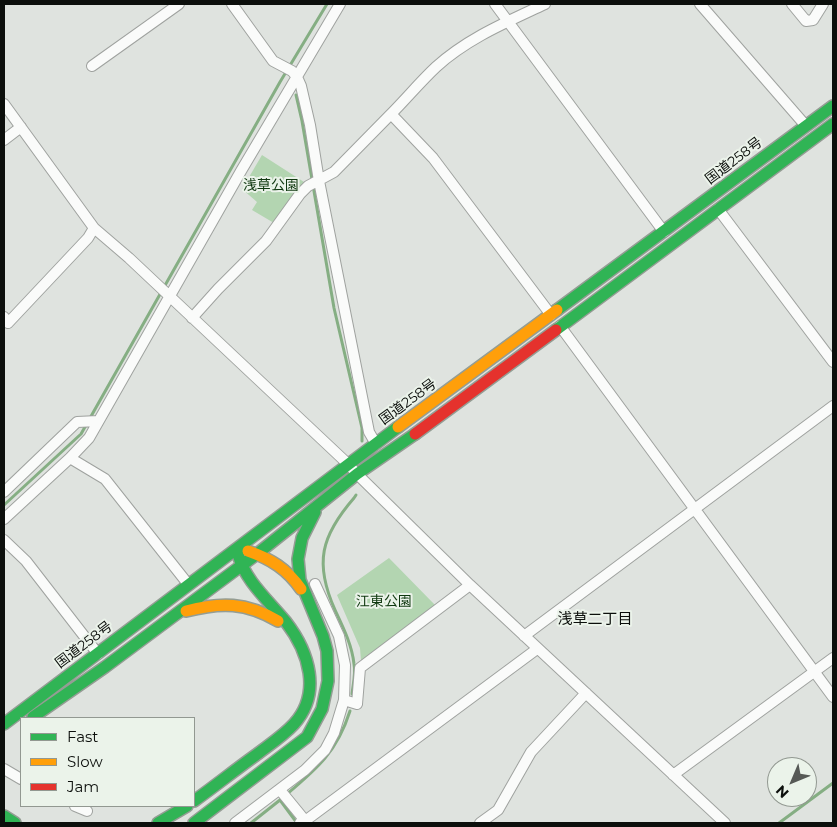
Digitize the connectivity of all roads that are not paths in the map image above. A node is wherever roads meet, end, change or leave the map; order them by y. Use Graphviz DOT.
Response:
graph roads {
  1 [pos="179,4"];
  2 [pos="232,4"];
  3 [pos="340,4"];
  4 [pos="495,4"];
  5 [pos="545,4"];
  6 [pos="700,4"];
  7 [pos="792,4"];
  8 [pos="823,4"];
  9 [pos="508,22"];
  10 [pos="92,66"];
  11 [pos="291,72"];
  12 [pos="4,104"];
  13 [pos="833,106"];
  14 [pos="391,114"];
  15 [pos="833,124"];
  16 [pos="806,126"];
  17 [pos="21,128"];
  18 [pos="4,140"];
  19 [pos="314,183"];
  20 [pos="718,209"];
  21 [pos="94,228"];
  22 [pos="664,232"];
  23 [pos="164,292"];
  24 [pos="551,315"];
  25 [pos="4,317"];
  26 [pos="192,318"];
  27 [pos="560,326"];
  28 [pos="833,362"];
  29 [pos="833,406"];
  30 [pos="96,421"];
  31 [pos="376,444"];
  32 [pos="70,458"];
  33 [pos="348,464"];
  34 [pos="357,474"];
  35 [pos="4,492"];
  36 [pos="320,505"];
  37 [pos="695,510"];
  38 [pos="4,519"];
  39 [pos="4,540"];
  40 [pos="237,548"];
  41 [pos="257,554"];
  42 [pos="240,566"];
  43 [pos="188,584"];
  44 [pos="315,584"];
  45 [pos="470,585"];
  46 [pos="307,597"];
  47 [pos="168,619"];
  48 [pos="524,636"];
  49 [pos="298,639"];
  50 [pos="538,649"];
  51 [pos="98,654"];
  52 [pos="833,658"];
  53 [pos="814,672"];
  54 [pos="586,693"];
  55 [pos="833,698"];
  56 [pos="344,700"];
  57 [pos="33,717"];
  58 [pos="4,724"];
  59 [pos="4,769"];
  60 [pos="673,774"];
  61 [pos="20,778"];
  62 [pos="283,794"];
  63 [pos="195,800"];
  64 [pos="78,807"];
  65 [pos="185,807"];
  66 [pos="88,811"];
  67 [pos="4,816"];
  68 [pos="303,822"];
  69 [pos="15,823"];
  70 [pos="158,823"];
  71 [pos="194,823"];
  72 [pos="236,823"];
  73 [pos="480,823"];
  74 [pos="725,823"];
  1 -- 10 [label="street"];
  2 -- 11 [label="street"];
  3 -- 11 [label="street"];
  4 -- 9 [label="street"];
  5 -- 9 [label="street"];
  6 -- 16 [label="street"];
  7 -- 8 [label="street"];
  9 -- 14 [label="street"];
  9 -- 22 [label="street"];
  11 -- 19 [label="street"];
  11 -- 23 [label="street"];
  12 -- 17 [label="street"];
  13 -- 16 [label="highway, 国道258号"];
  14 -- 19 [label="street"];
  14 -- 24 [label="street"];
  15 -- 20 [label="highway, 国道258号"];
  16 -- 22 [label="highway, 国道258号"];
  17 -- 18 [label="street"];
  17 -- 21 [label="street"];
  19 -- 26 [label="street"];
  19 -- 31 [label="street"];
  20 -- 27 [label="highway, 国道258号"];
  20 -- 28 [label="street"];
  21 -- 23 [label="street"];
  21 -- 25 [label="street"];
  22 -- 24 [label="highway, 国道258号"];
  23 -- 26 [label="street"];
  23 -- 30 [label="street"];
  24 -- 31 [label="highway, 国道258号"];
  26 -- 33 [label="street"];
  27 -- 34 [label="highway, 国道258号"];
  27 -- 37 [label="street"];
  29 -- 37 [label="street"];
  30 -- 32 [label="street"];
  30 -- 35 [label="street"];
  31 -- 33 [label="highway, 国道258号"];
  32 -- 38 [label="street"];
  32 -- 43 [label="street"];
  33 -- 34 [label="street"];
  33 -- 40 [label="highway, 国道258号"];
  34 -- 36 [label="highway, 国道258号"];
  34 -- 45 [label="street"];
  36 -- 41 [label="highway, 国道258号"];
  36 -- 46 [label="highway"];
  37 -- 48 [label="street"];
  37 -- 53 [label="street"];
  39 -- 51 [label="street"];
  40 -- 41 [label="highway"];
  40 -- 42 [label="highway"];
  40 -- 43 [label="highway, 国道258号"];
  41 -- 42 [label="highway, 国道258号"];
  41 -- 46 [label="highway"];
  42 -- 47 [label="highway, 国道258号"];
  42 -- 49 [label="highway"];
  43 -- 51 [label="highway, 国道258号"];
  44 -- 56 [label="street"];
  45 -- 48 [label="street"];
  45 -- 56 [label="street"];
  46 -- 71 [label="highway"];
  47 -- 49 [label="highway"];
  47 -- 57 [label="highway, 国道258号"];
  48 -- 50 [label="street"];
  49 -- 63 [label="highway"];
  50 -- 54 [label="street"];
  50 -- 68 [label="street"];
  51 -- 58 [label="highway, 国道258号"];
  52 -- 53 [label="street"];
  53 -- 55 [label="street"];
  53 -- 60 [label="street"];
  54 -- 60 [label="street"];
  54 -- 73 [label="street"];
  56 -- 62 [label="street"];
  59 -- 61 [label="street"];
  60 -- 74 [label="street"];
  62 -- 68 [label="street"];
  62 -- 72 [label="street"];
  64 -- 66 [label="street"];
  65 -- 70 [label="highway"];
  67 -- 69 [label="highway"];
}
